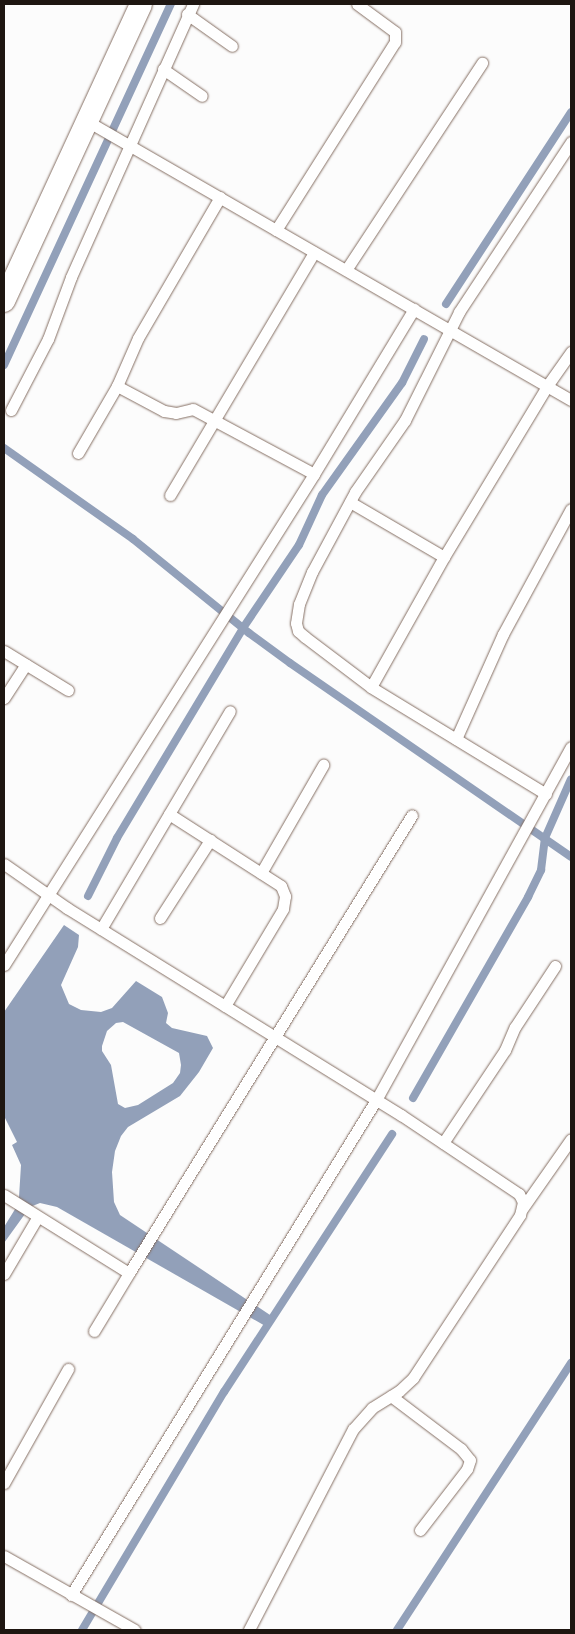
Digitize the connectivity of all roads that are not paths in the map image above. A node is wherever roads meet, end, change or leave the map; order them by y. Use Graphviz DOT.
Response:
graph roads {
  1 [pos="141,4"];
  2 [pos="357,4"];
  3 [pos="190,9"];
  4 [pos="232,46"];
  5 [pos="482,63"];
  6 [pos="163,69"];
  7 [pos="202,96"];
  8 [pos="93,124"];
  9 [pos="571,142"];
  10 [pos="125,143"];
  11 [pos="220,197"];
  12 [pos="276,230"];
  13 [pos="314,252"];
  14 [pos="346,270"];
  15 [pos="4,301"];
  16 [pos="414,309"];
  17 [pos="450,330"];
  18 [pos="571,352"];
  19 [pos="117,386"];
  20 [pos="547,386"];
  21 [pos="571,400"];
  22 [pos="11,410"];
  23 [pos="215,420"];
  24 [pos="78,453"];
  25 [pos="314,474"];
  26 [pos="170,495"];
  27 [pos="350,502"];
  28 [pos="571,509"];
  29 [pos="444,557"];
  30 [pos="4,651"];
  31 [pos="26,664"];
  32 [pos="371,687"];
  33 [pos="68,690"];
  34 [pos="4,698"];
  35 [pos="230,711"];
  36 [pos="456,739"];
  37 [pos="571,747"];
  38 [pos="323,765"];
  39 [pos="546,794"];
  40 [pos="169,814"];
  41 [pos="412,815"];
  42 [pos="210,840"];
  43 [pos="4,864"];
  44 [pos="261,873"];
  45 [pos="49,896"];
  46 [pos="160,918"];
  47 [pos="101,929"];
  48 [pos="4,965"];
  49 [pos="555,966"];
  50 [pos="225,1006"];
  51 [pos="274,1036"];
  52 [pos="376,1100"];
  53 [pos="571,1139"];
  54 [pos="443,1143"];
  55 [pos="4,1196"];
  56 [pos="521,1210"];
  57 [pos="38,1218"];
  58 [pos="129,1273"];
  59 [pos="4,1274"];
  60 [pos="94,1331"];
  61 [pos="68,1369"];
  62 [pos="391,1396"];
  63 [pos="4,1483"];
  64 [pos="420,1530"];
  65 [pos="4,1556"];
  66 [pos="71,1595"];
  67 [pos="136,1630"];
  68 [pos="249,1630"];
  1 -- 8 [label="street"];
  2 -- 12 [label="lane"];
  3 -- 4 [label="lane"];
  3 -- 6 [label="lane"];
  5 -- 14 [label="lane"];
  6 -- 7 [label="lane"];
  6 -- 10 [label="lane"];
  8 -- 10 [label="lane"];
  8 -- 15 [label="street"];
  9 -- 17 [label="lane"];
  10 -- 11 [label="lane"];
  10 -- 22 [label="lane"];
  11 -- 12 [label="lane"];
  11 -- 19 [label="lane"];
  12 -- 13 [label="lane"];
  13 -- 14 [label="lane"];
  13 -- 23 [label="lane"];
  14 -- 16 [label="lane"];
  16 -- 17 [label="lane"];
  16 -- 25 [label="lane"];
  17 -- 20 [label="lane"];
  17 -- 27 [label="lane"];
  18 -- 20 [label="lane"];
  19 -- 23 [label="lane"];
  19 -- 24 [label="lane"];
  20 -- 21 [label="lane"];
  20 -- 29 [label="lane"];
  23 -- 25 [label="lane"];
  23 -- 26 [label="lane"];
  25 -- 45 [label="lane"];
  27 -- 29 [label="lane"];
  27 -- 32 [label="lane"];
  28 -- 36 [label="lane"];
  29 -- 32 [label="lane"];
  30 -- 31 [label="lane"];
  31 -- 33 [label="lane"];
  31 -- 34 [label="lane"];
  32 -- 36 [label="lane"];
  35 -- 40 [label="lane"];
  36 -- 39 [label="lane"];
  37 -- 39 [label="lane"];
  38 -- 44 [label="lane"];
  39 -- 52 [label="lane"];
  40 -- 42 [label="lane"];
  40 -- 47 [label="lane"];
  41 -- 51 [label="lane"];
  42 -- 44 [label="lane"];
  42 -- 46 [label="lane"];
  43 -- 45 [label="lane"];
  44 -- 50 [label="lane"];
  45 -- 47 [label="lane"];
  45 -- 48 [label="lane"];
  47 -- 50 [label="lane"];
  49 -- 54 [label="lane"];
  50 -- 51 [label="lane"];
  51 -- 52 [label="lane"];
  51 -- 58 [label="lane"];
  52 -- 54 [label="lane"];
  52 -- 66 [label="lane"];
  53 -- 56 [label="lane"];
  54 -- 56 [label="lane"];
  55 -- 57 [label="lane"];
  56 -- 62 [label="lane"];
  57 -- 58 [label="lane"];
  57 -- 59 [label="lane"];
  58 -- 60 [label="lane"];
  61 -- 63 [label="lane"];
  62 -- 64 [label="lane"];
  62 -- 68 [label="lane"];
  65 -- 66 [label="lane"];
  66 -- 67 [label="lane"];
}
